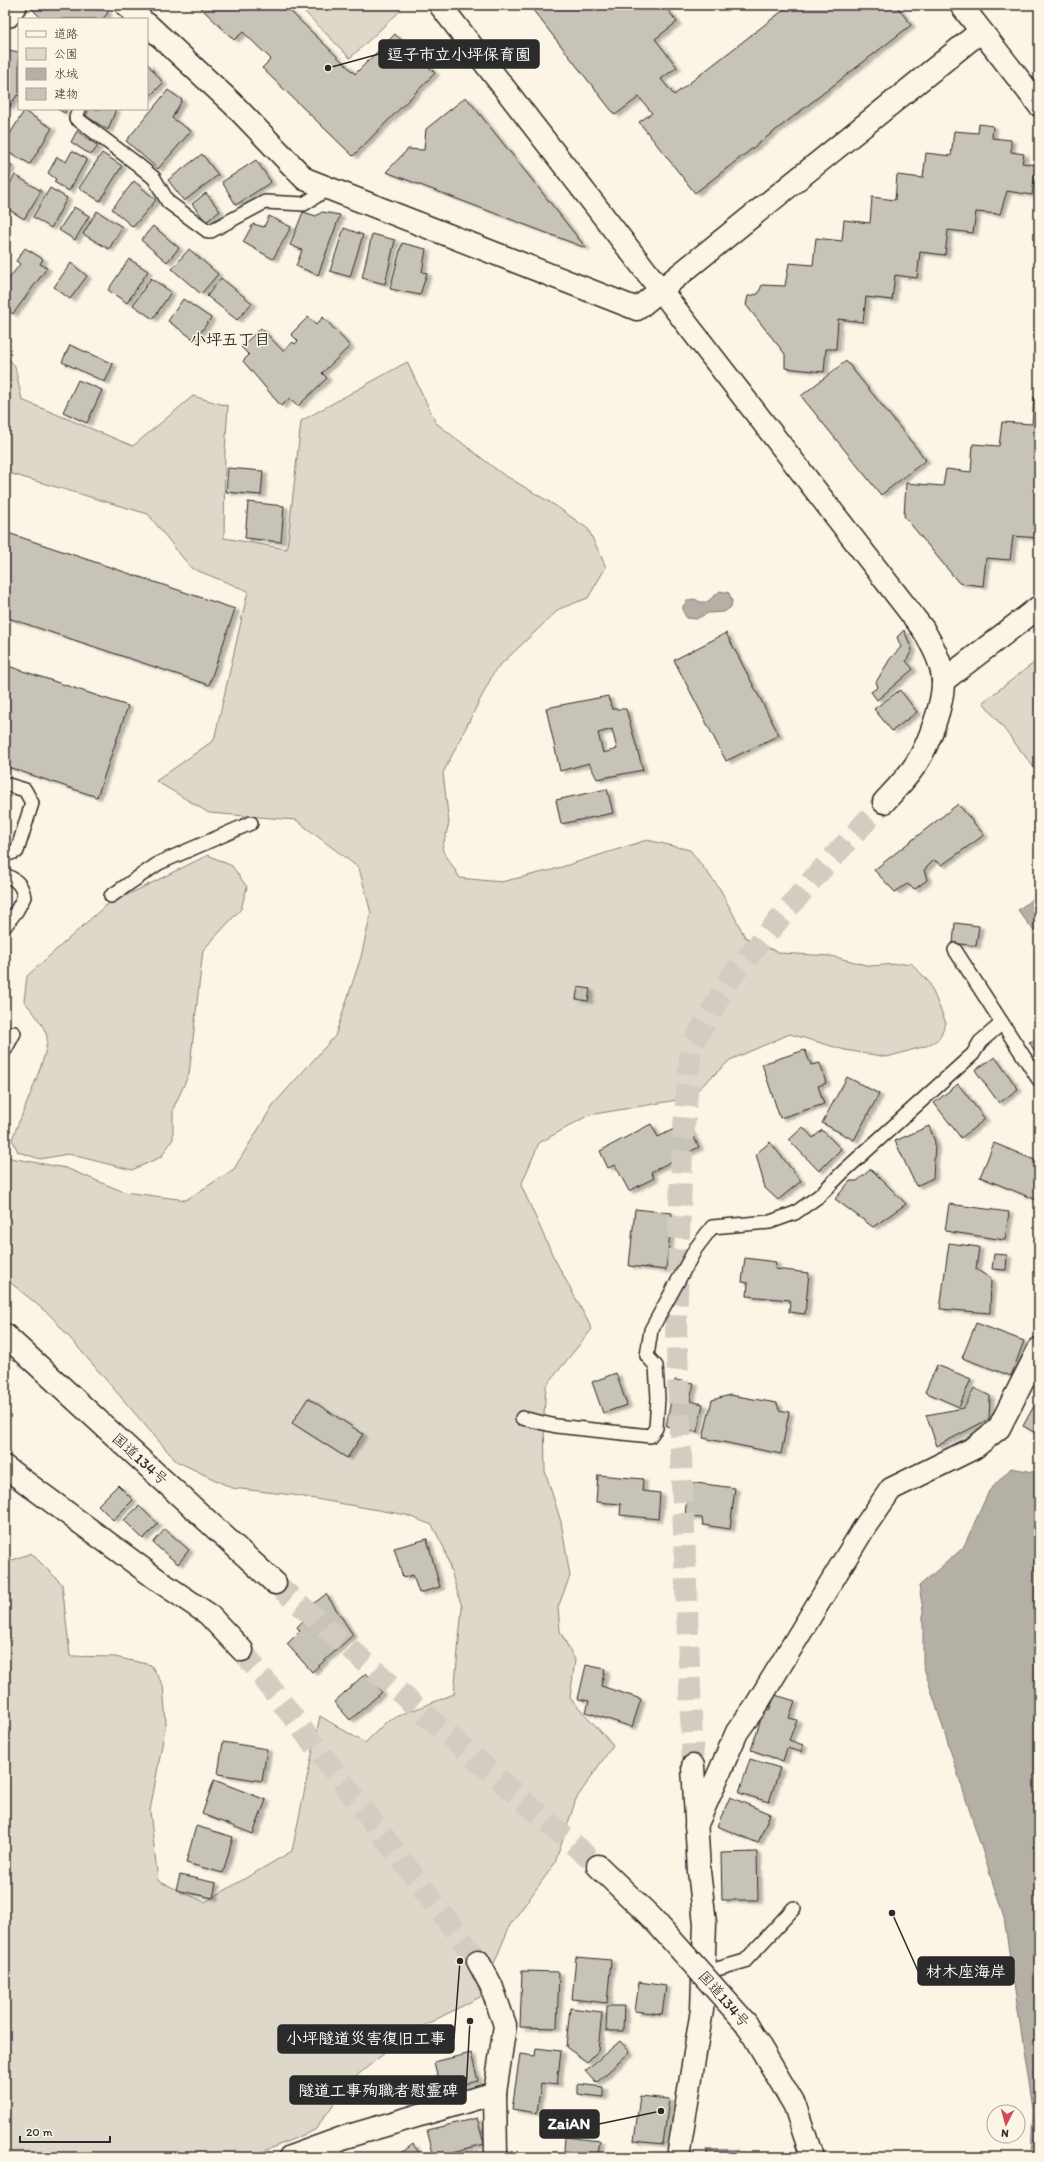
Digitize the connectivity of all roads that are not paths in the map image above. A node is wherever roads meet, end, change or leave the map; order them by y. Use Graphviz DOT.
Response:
graph roads {
  1 [pos="21,5"];
  2 [pos="126,5"];
  3 [pos="440,5"];
  4 [pos="961,5"];
  5 [pos="141,18"];
  6 [pos="12,21"];
  7 [pos="148,25"];
  8 [pos="981,31"];
  9 [pos="1039,105"];
  10 [pos="79,110"];
  11 [pos="329,188"];
  12 [pos="660,289"];
  13 [pos="1039,607"];
  14 [pos="943,681"];
  15 [pos="5,784"];
  16 [pos="884,802"];
  17 [pos="252,823"];
  18 [pos="5,855"];
  19 [pos="5,874"];
  20 [pos="111,896"];
  21 [pos="5,926"];
  22 [pos="955,950"];
  23 [pos="1001,1024"];
  24 [pos="14,1033"];
  25 [pos="5,1050"];
  26 [pos="1039,1080"];
  27 [pos="5,1335"];
  28 [pos="1039,1349"];
  29 [pos="522,1418"];
  30 [pos="5,1467"];
  31 [pos="276,1583"];
  32 [pos="242,1650"];
  33 [pos="693,1766"];
  34 [pos="696,1826"];
  35 [pos="598,1866"];
  36 [pos="794,1908"];
  37 [pos="478,1962"];
  38 [pos="704,1973"];
  39 [pos="495,2093"];
  40 [pos="345,2137"];
  41 [pos="290,2157"];
  42 [pos="329,2157"];
  43 [pos="496,2157"];
  44 [pos="678,2157"];
  45 [pos="812,2157"];
  1 -- 6 [label="lane"];
  2 -- 5 [label="main road"];
  3 -- 12 [label="main road"];
  4 -- 8 [label="main road"];
  7 -- 11 [label="main road"];
  8 -- 9 [label="main road"];
  8 -- 12 [label="main road"];
  10 -- 11 [label="lane"];
  11 -- 12 [label="main road"];
  12 -- 14 [label="main road"];
  13 -- 14 [label="main road"];
  14 -- 16 [label="main road"];
  15 -- 18 [label="lane"];
  17 -- 20 [label="lane"];
  19 -- 21 [label="lane"];
  22 -- 23 [label="lane"];
  23 -- 26 [label="lane"];
  23 -- 29 [label="lane"];
  24 -- 25 [label="lane"];
  27 -- 31 [label="main road, 国道134号"];
  28 -- 34 [label="main road"];
  30 -- 32 [label="main road"];
  33 -- 34 [label="main road"];
  34 -- 38 [label="main road"];
  35 -- 45 [label="main road, 国道134号, bridge"];
  36 -- 38 [label="lane"];
  37 -- 39 [label="main road"];
  38 -- 44 [label="main road"];
  39 -- 40 [label="main road"];
  39 -- 43 [label="main road"];
  40 -- 41 [label="main road"];
  40 -- 42 [label="lane"];
}
